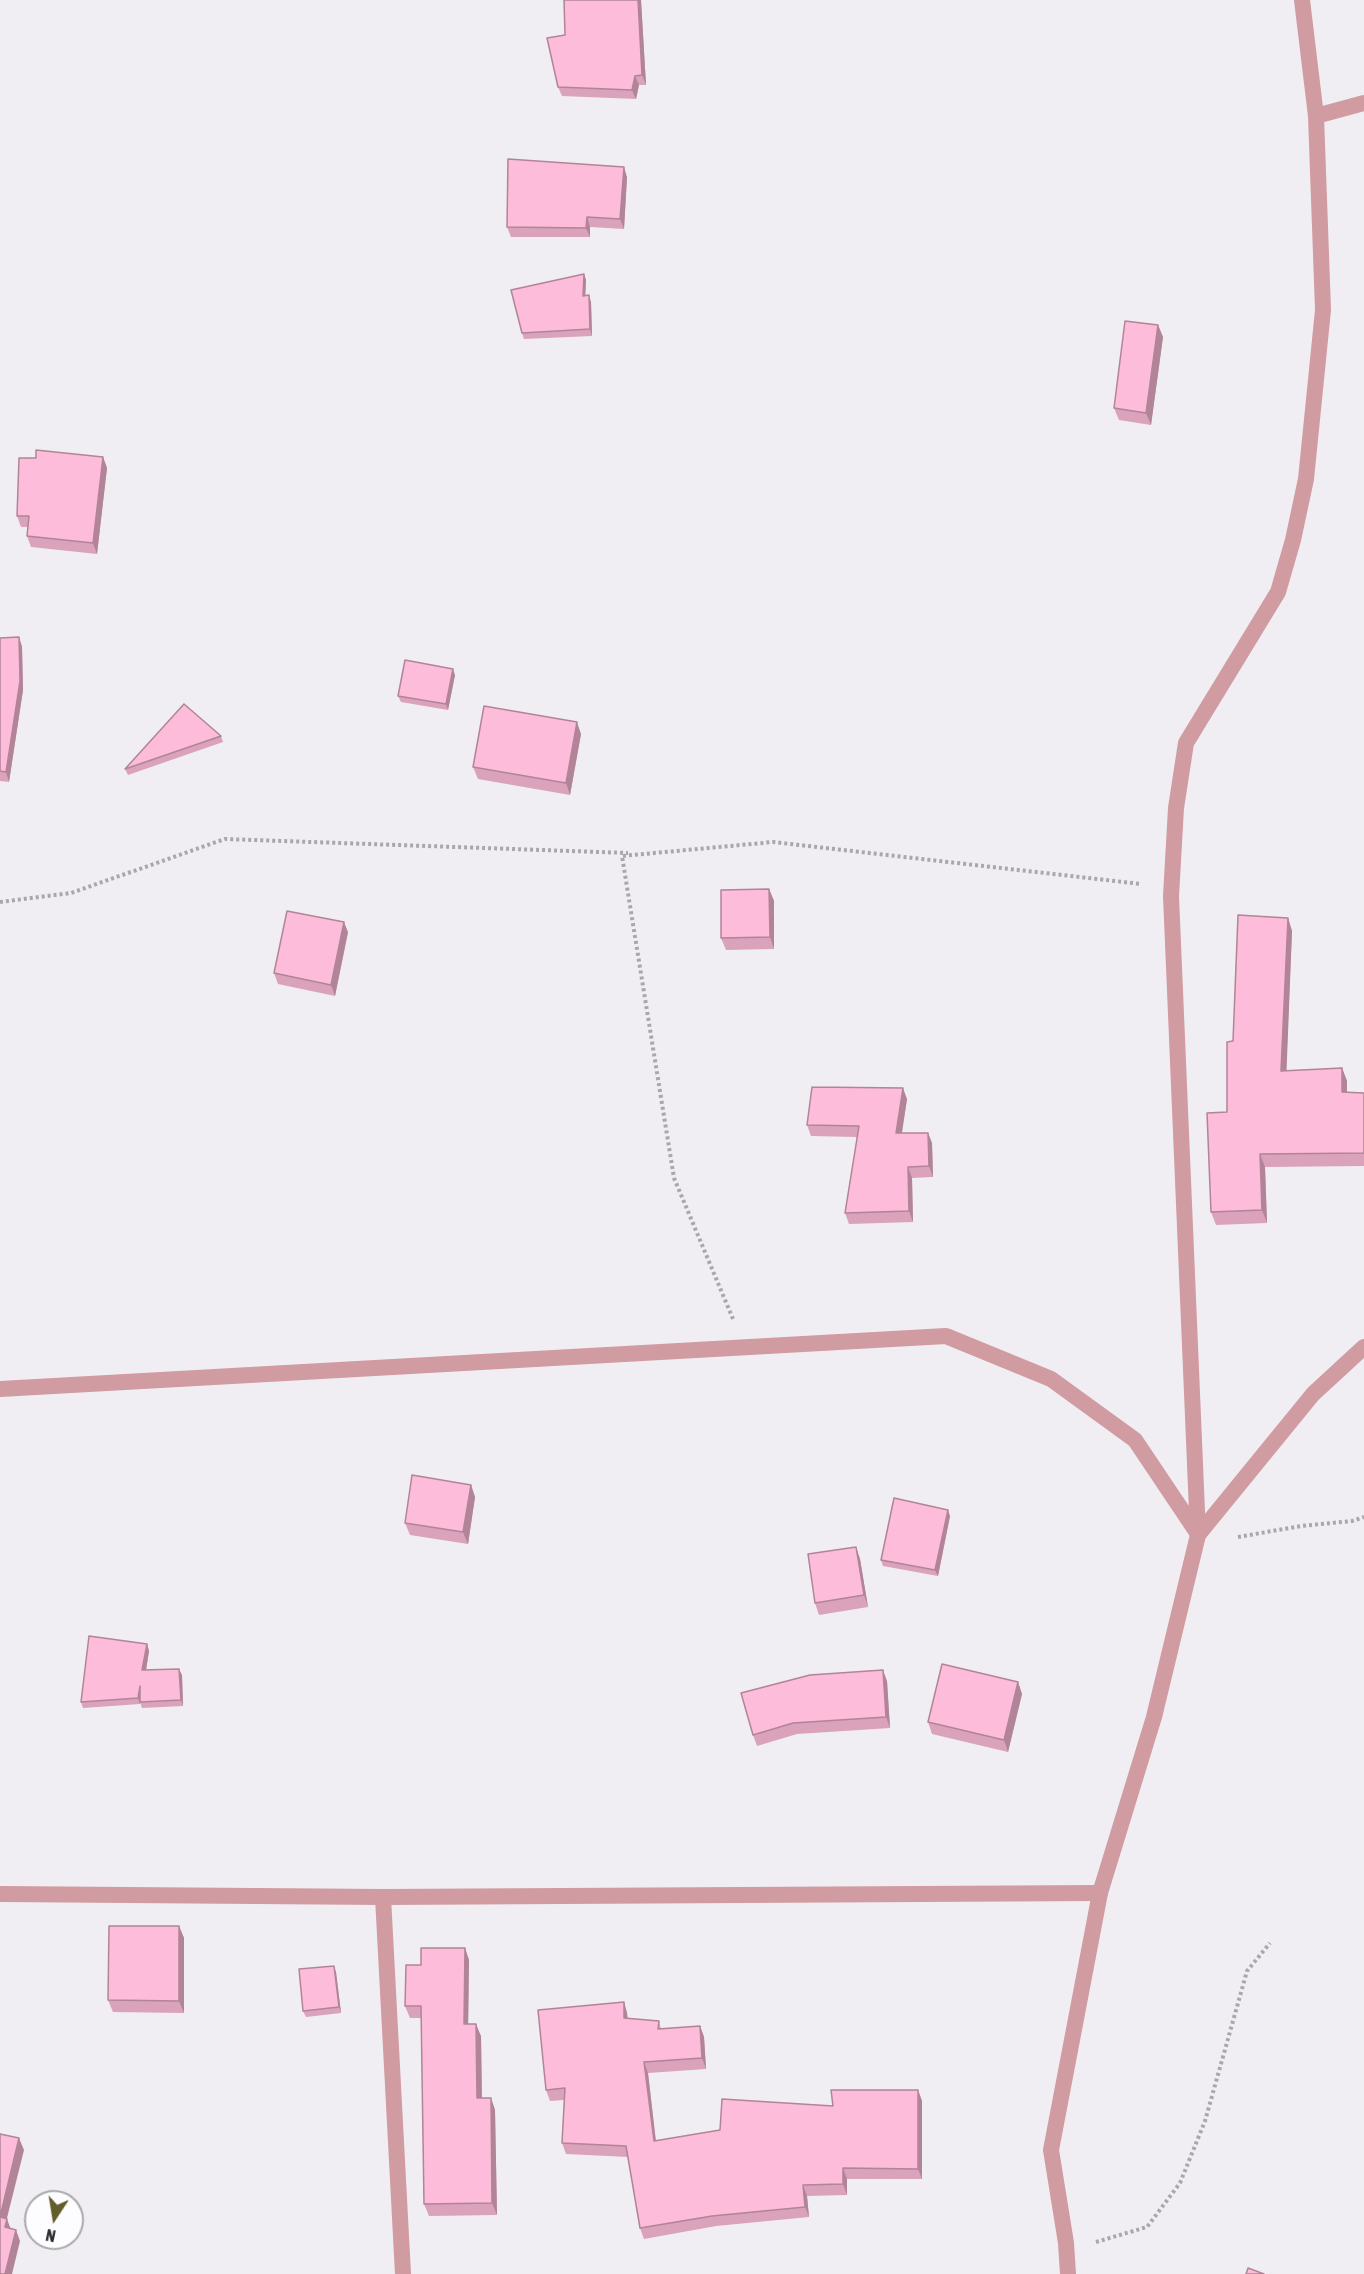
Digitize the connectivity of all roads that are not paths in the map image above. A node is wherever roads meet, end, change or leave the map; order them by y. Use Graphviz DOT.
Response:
graph roads {
  1 [pos="1302,0"];
  2 [pos="1364,103"];
  3 [pos="1316,116"];
  4 [pos="1364,1347"];
  5 [pos="0,1389"];
  6 [pos="1198,1535"];
  7 [pos="1100,1893"];
  8 [pos="0,1894"];
  9 [pos="382,1897"];
  10 [pos="403,2274"];
  11 [pos="1068,2274"];
  1 -- 3 [label="street"];
  2 -- 3 [label="street"];
  3 -- 6 [label="street"];
  4 -- 6 [label="street"];
  5 -- 6 [label="street"];
  6 -- 7 [label="street"];
  7 -- 9 [label="street"];
  7 -- 11 [label="street"];
  8 -- 9 [label="street"];
  9 -- 10 [label="street"];
}
